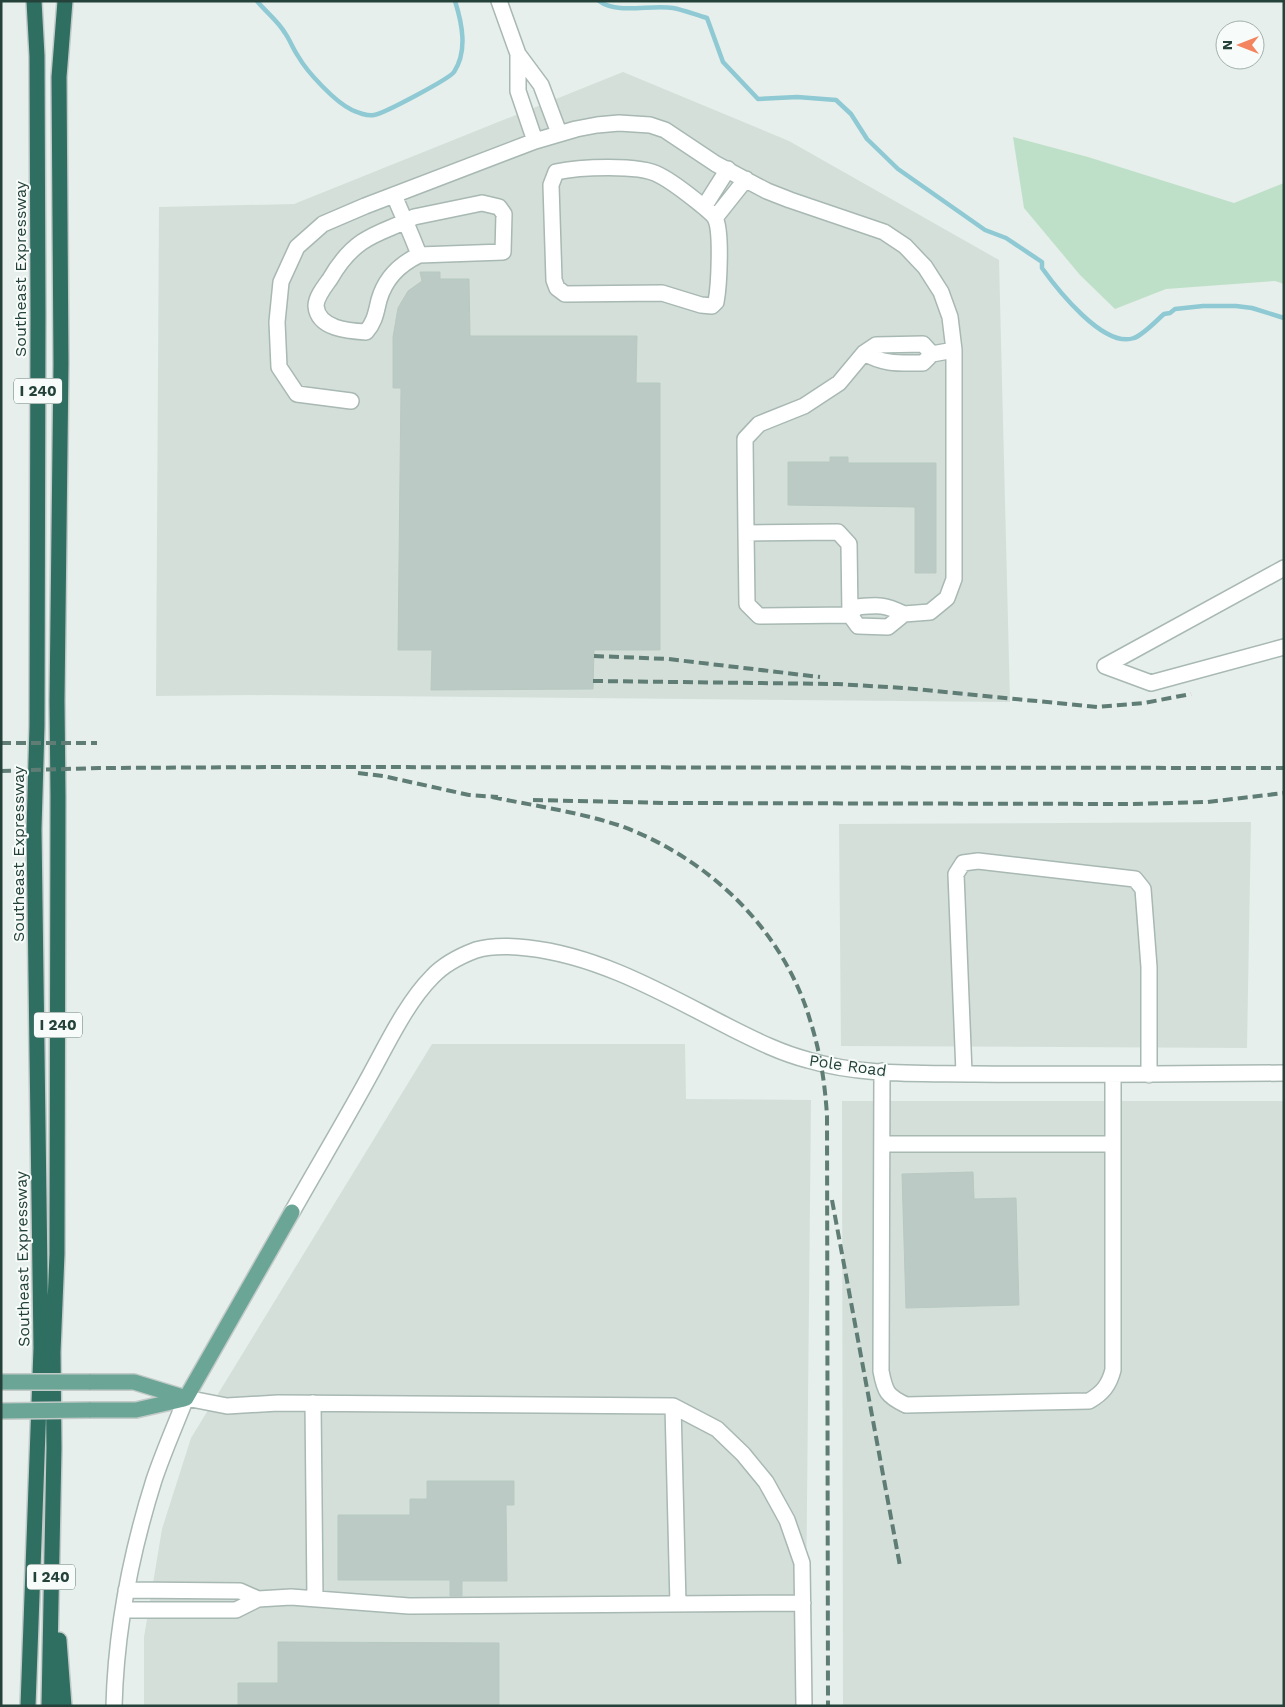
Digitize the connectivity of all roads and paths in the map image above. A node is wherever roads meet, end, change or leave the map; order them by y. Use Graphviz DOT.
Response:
graph roads {
  1 [pos="34,1"];
  2 [pos="65,1"];
  3 [pos="498,1"];
  4 [pos="518,54"];
  5 [pos="560,133"];
  6 [pos="535,142"];
  7 [pos="728,169"];
  8 [pos="746,179"];
  9 [pos="394,195"];
  10 [pos="704,207"];
  11 [pos="715,218"];
  12 [pos="405,222"];
  13 [pos="419,255"];
  14 [pos="954,350"];
  15 [pos="351,401"];
  16 [pos="746,533"];
  17 [pos="1284,568"];
  18 [pos="904,614"];
  19 [pos="850,616"];
  20 [pos="1284,647"];
  21 [pos="882,1072"];
  22 [pos="964,1073"];
  23 [pos="1284,1073"];
  24 [pos="1113,1075"];
  25 [pos="1149,1075"];
  26 [pos="882,1144"];
  27 [pos="1113,1144"];
  28 [pos="292,1212"];
  29 [pos="1,1382"];
  30 [pos="186,1398"];
  31 [pos="313,1403"];
  32 [pos="673,1406"];
  33 [pos="1,1411"];
  34 [pos="52,1562"];
  35 [pos="126,1590"];
  36 [pos="258,1598"];
  37 [pos="315,1599"];
  38 [pos="803,1603"];
  39 [pos="678,1604"];
  40 [pos="123,1610"];
  41 [pos="28,1706"];
  42 [pos="49,1706"];
  43 [pos="64,1706"];
  44 [pos="114,1706"];
  45 [pos="804,1706"];
  1 -- 41 [label="highway, Southeast Expressway / I 240"];
  2 -- 34 [label="highway, Southeast Expressway / I 240"];
  3 -- 4 [label="street"];
  4 -- 5 [label="street"];
  4 -- 6 [label="street"];
  5 -- 6 [label="street"];
  5 -- 7 [label="street"];
  6 -- 9 [label="street"];
  7 -- 8 [label="street"];
  7 -- 10 [label="street"];
  8 -- 11 [label="street"];
  8 -- 14 [label="street"];
  9 -- 12 [label="street"];
  9 -- 15 [label="street"];
  10 -- 11 [label="street"];
  10 -- 11 [label="street"];
  12 -- 13 [label="street"];
  12 -- 13 [label="street"];
  12 -- 13 [label="street"];
  14 -- 16 [label="street"];
  14 -- 18 [label="street"];
  16 -- 19 [label="street"];
  16 -- 19 [label="street"];
  17 -- 20 [label="street"];
  18 -- 19 [label="street"];
  18 -- 19 [label="street"];
  21 -- 22 [label="street, Pole Road"];
  21 -- 26 [label="street"];
  21 -- 28 [label="street, Pole Road"];
  22 -- 24 [label="street, Pole Road"];
  22 -- 25 [label="street"];
  23 -- 25 [label="street, Pole Road"];
  24 -- 25 [label="street, Pole Road"];
  24 -- 27 [label="street"];
  26 -- 27 [label="street"];
  26 -- 27 [label="street"];
  28 -- 30 [label="main road"];
  29 -- 30 [label="main road, bridge"];
  30 -- 31 [label="street"];
  30 -- 33 [label="main road, bridge"];
  30 -- 35 [label="street"];
  31 -- 32 [label="street"];
  31 -- 37 [label="street"];
  32 -- 38 [label="street"];
  32 -- 39 [label="street"];
  34 -- 42 [label="highway, Southeast Expressway / I 240"];
  34 -- 43 [label="highway"];
  35 -- 36 [label="street"];
  35 -- 40 [label="street"];
  36 -- 37 [label="street"];
  36 -- 40 [label="street"];
  37 -- 39 [label="street"];
  38 -- 39 [label="street"];
  38 -- 45 [label="street"];
  40 -- 44 [label="street"];
}
